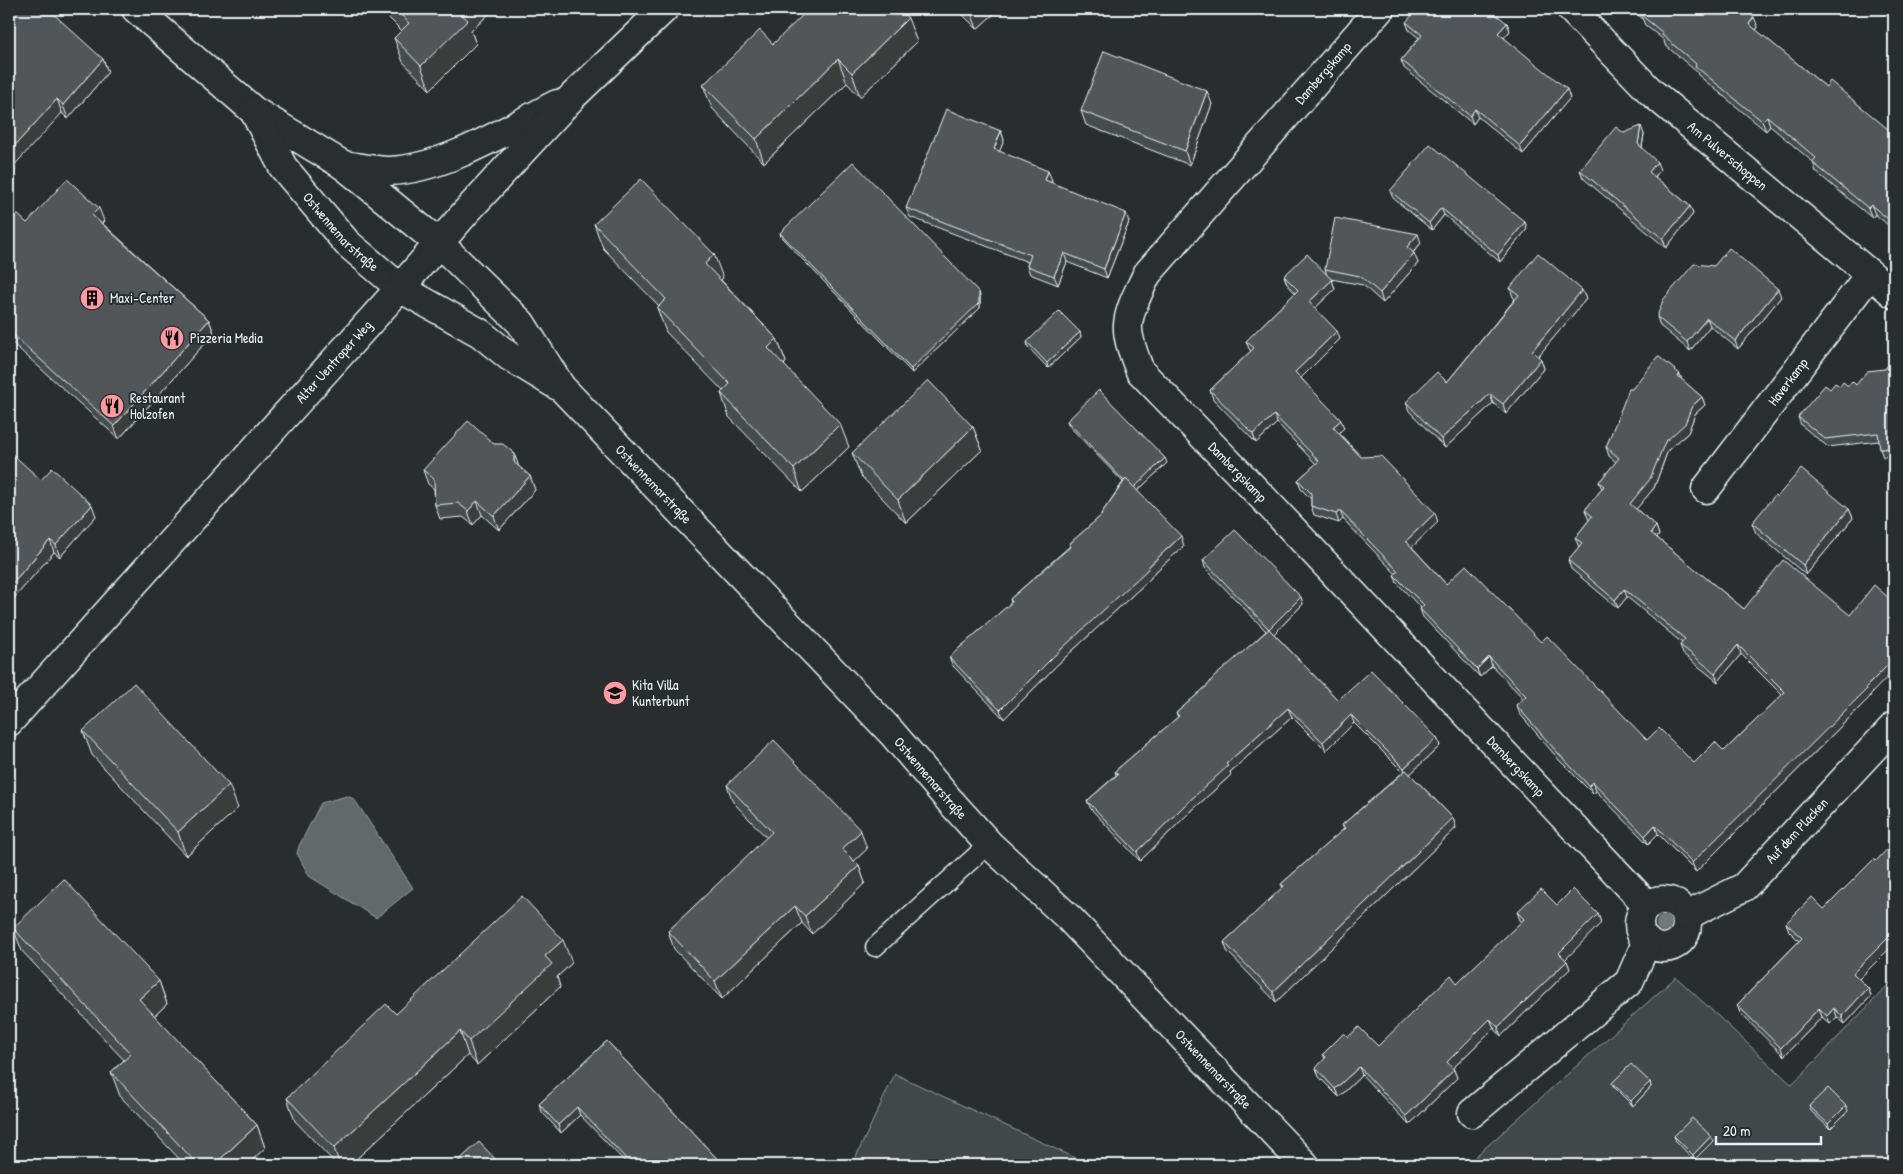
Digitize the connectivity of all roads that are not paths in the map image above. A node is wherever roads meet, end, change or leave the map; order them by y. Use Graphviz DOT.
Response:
graph roads {
  1 [pos="136,9"];
  2 [pos="664,9"];
  3 [pos="1380,9"];
  4 [pos="1571,9"];
  5 [pos="573,96"];
  6 [pos="254,111"];
  7 [pos="343,165"];
  8 [pos="440,244"];
  9 [pos="1870,274"];
  10 [pos="400,288"];
  11 [pos="1894,294"];
  12 [pos="561,387"];
  13 [pos="1706,489"];
  14 [pos="9,722"];
  15 [pos="1894,726"];
  16 [pos="989,844"];
  17 [pos="1647,905"];
  18 [pos="1686,916"];
  19 [pos="1647,942"];
  20 [pos="875,947"];
  21 [pos="1472,1113"];
  22 [pos="1305,1165"];
  1 -- 6 [label="street, Ostwennemarstraße"];
  2 -- 5 [label="street, Alter Uentroper Weg"];
  3 -- 17 [label="street, Dambergskamp"];
  4 -- 9 [label="street, Am Pulverschoppen"];
  5 -- 7 [label="street"];
  5 -- 8 [label="street, Alter Uentroper Weg"];
  6 -- 7 [label="street, Ostwennemarstraße"];
  6 -- 10 [label="street, Ostwennemarstraße"];
  7 -- 8 [label="street, Ostwennemarstraße"];
  8 -- 10 [label="street, Alter Uentroper Weg"];
  8 -- 12 [label="street, Ostwennemarstraße"];
  9 -- 11 [label="street, Am Pulverschoppen"];
  9 -- 13 [label="street, Haverkamp"];
  10 -- 12 [label="street, Ostwennemarstraße"];
  10 -- 14 [label="street, Alter Uentroper Weg"];
  12 -- 16 [label="street, Ostwennemarstraße"];
  15 -- 18 [label="street, Auf dem Placken"];
  16 -- 20 [label="lane"];
  16 -- 22 [label="street, Ostwennemarstraße"];
  17 -- 18 [label="street"];
  17 -- 19 [label="street"];
  18 -- 19 [label="street"];
  19 -- 21 [label="street"];
}
